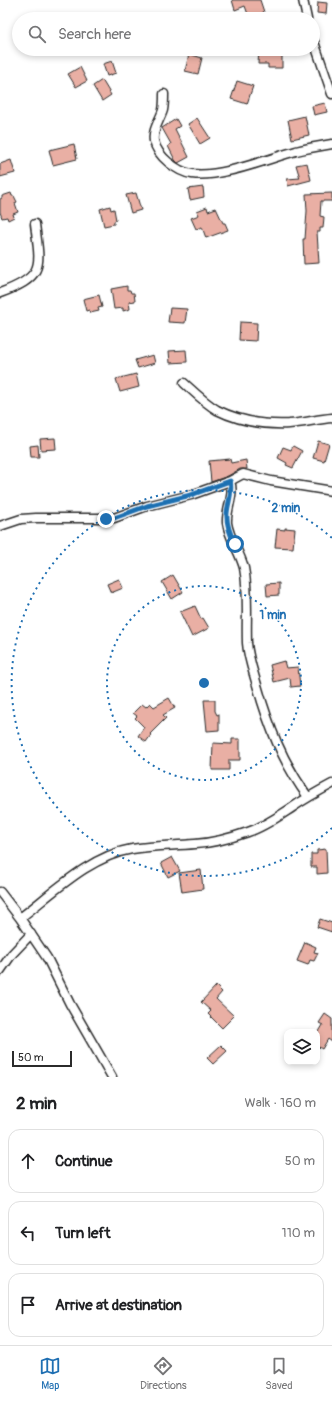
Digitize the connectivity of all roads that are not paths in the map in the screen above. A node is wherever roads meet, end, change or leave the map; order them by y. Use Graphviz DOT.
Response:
graph roads {
  1 [pos="303,0"];
  2 [pos="306,12"];
  3 [pos="319,56"];
  4 [pos="164,94"];
  5 [pos="332,94"];
  6 [pos="332,144"];
  7 [pos="35,224"];
  8 [pos="0,293"];
  9 [pos="184,383"];
  10 [pos="332,418"];
  11 [pos="230,481"];
  12 [pos="332,491"];
  13 [pos="0,526"];
  14 [pos="332,784"];
  15 [pos="308,797"];
  16 [pos="0,892"];
  17 [pos="20,918"];
  18 [pos="30,934"];
  19 [pos="0,971"];
  20 [pos="112,1077"];
  1 -- 2 [label="street"];
  3 -- 5 [label="street"];
  4 -- 6 [label="street"];
  7 -- 8 [label="street"];
  9 -- 10 [label="street"];
  11 -- 12 [label="street"];
  11 -- 13 [label="street"];
  11 -- 15 [label="street"];
  14 -- 15 [label="street"];
  15 -- 17 [label="street"];
  16 -- 17 [label="street"];
  17 -- 18 [label="street"];
  18 -- 19 [label="street"];
  18 -- 20 [label="street"];
}
